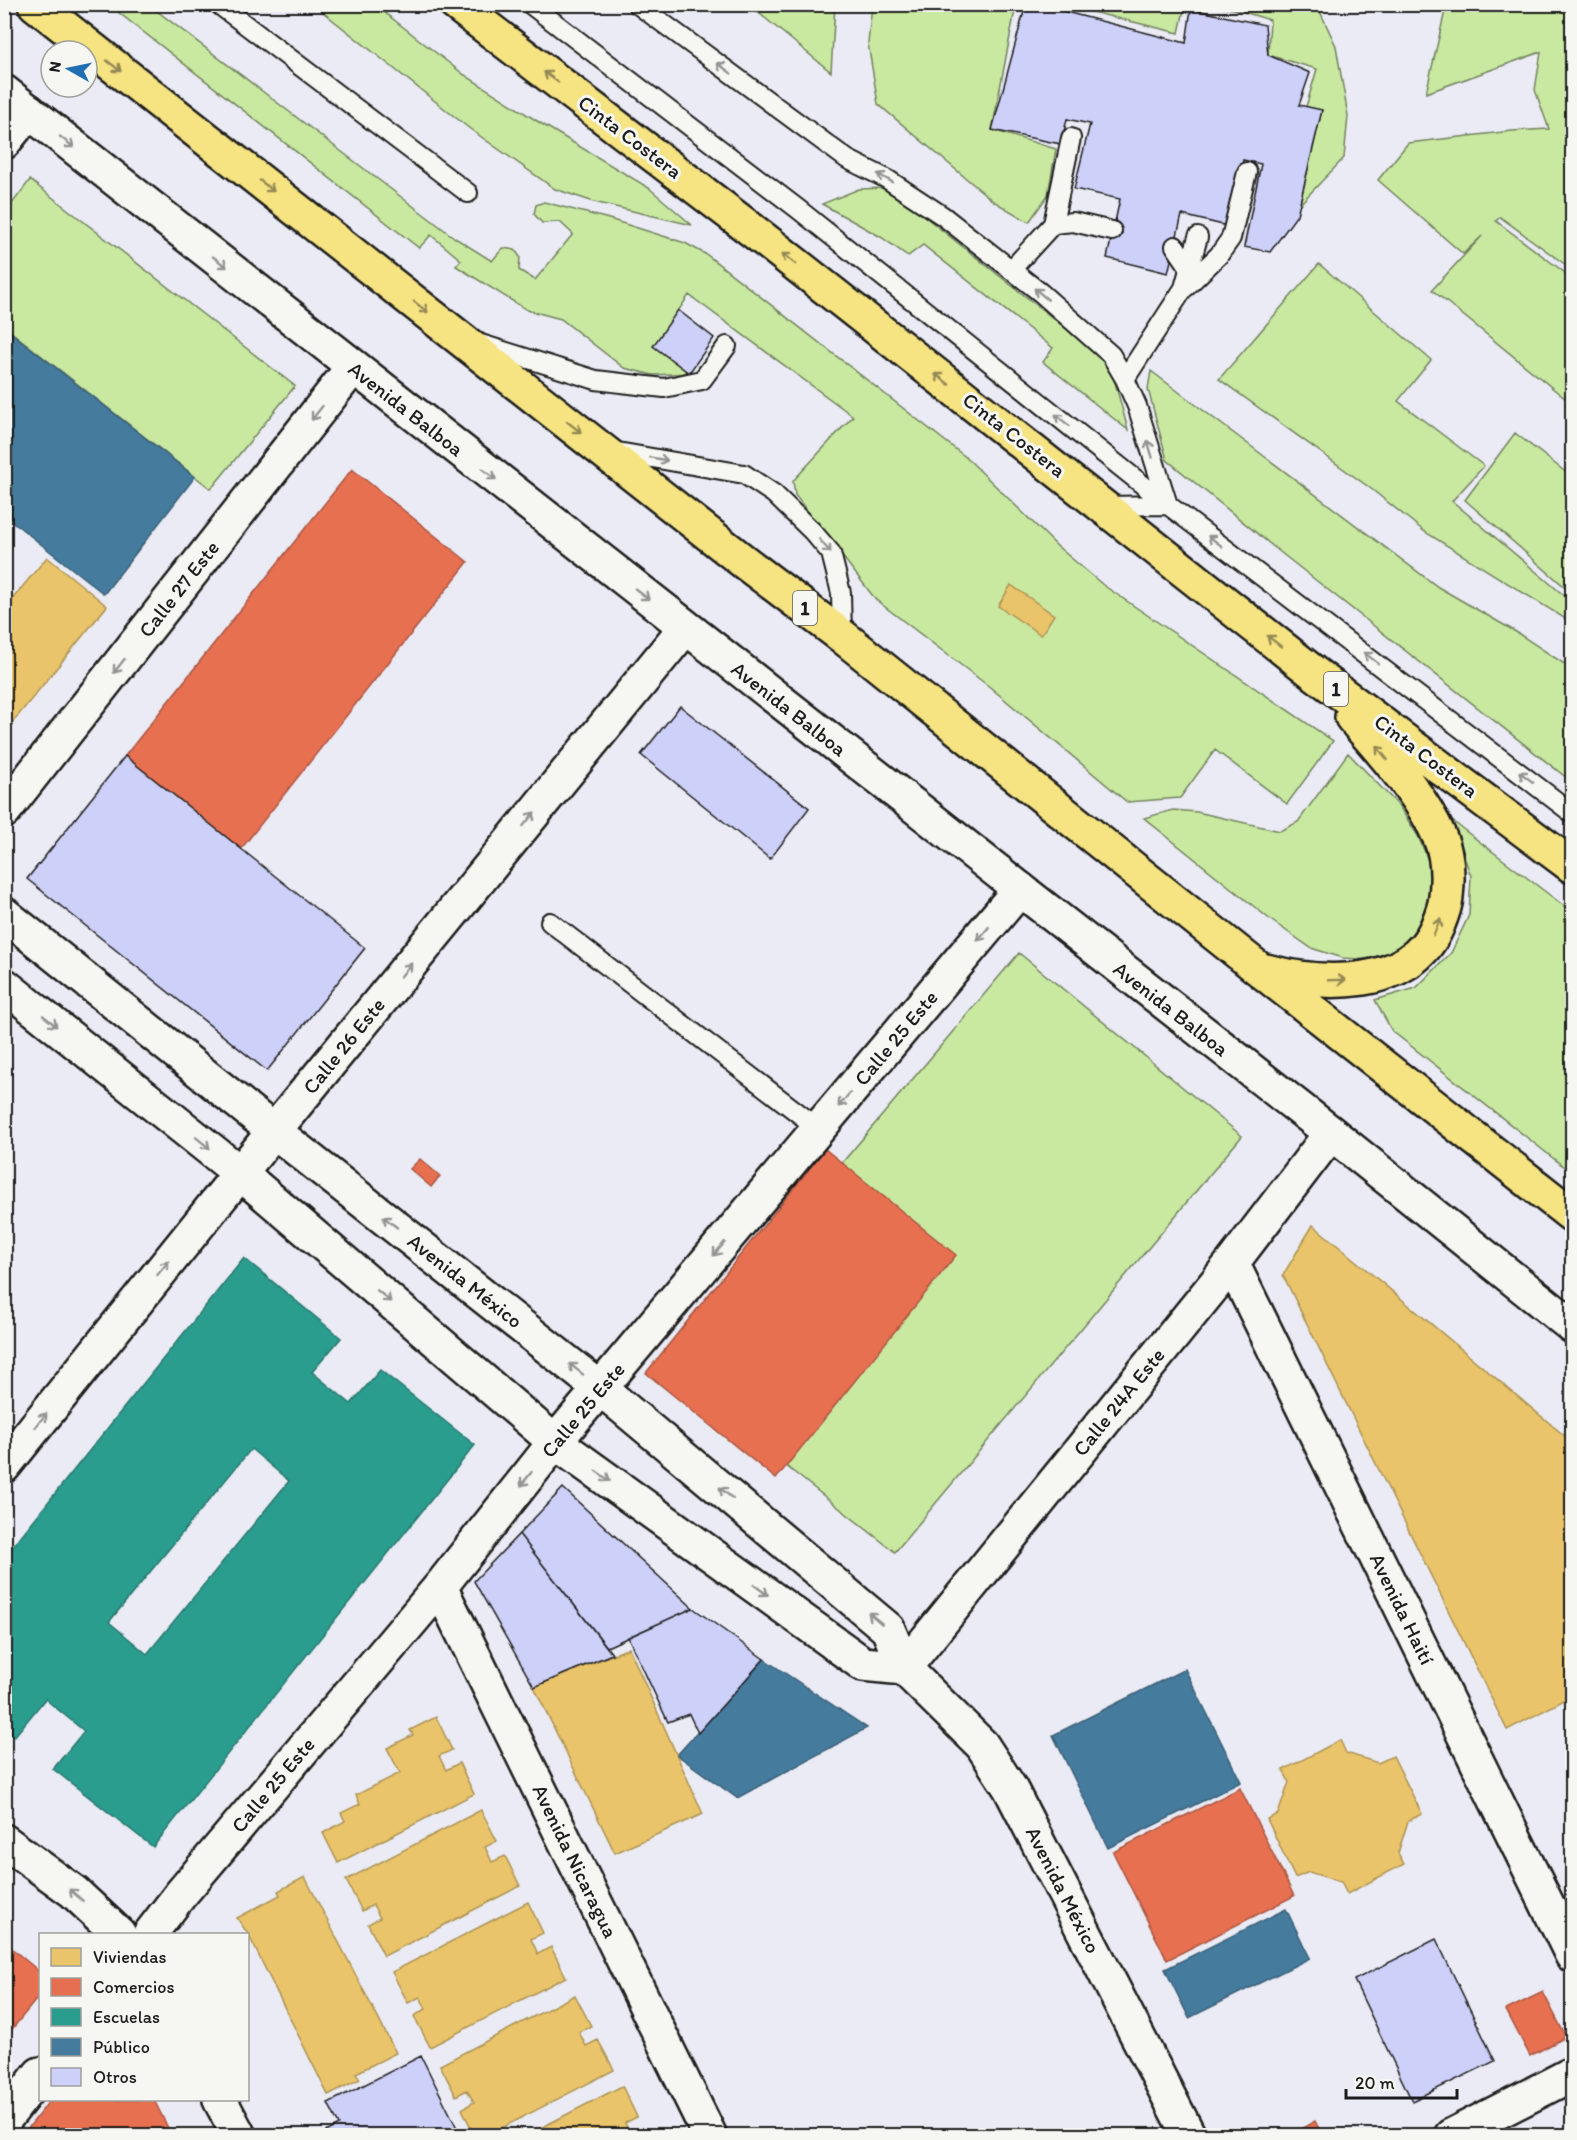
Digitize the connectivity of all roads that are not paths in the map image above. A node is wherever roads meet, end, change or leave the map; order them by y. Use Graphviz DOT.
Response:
graph roads {
  1 [pos="218,4"];
  2 [pos="456,4"];
  3 [pos="530,4"];
  4 [pos="638,4"];
  5 [pos="36,5"];
  6 [pos="17,102"];
  7 [pos="1071,138"];
  8 [pos="4,142"];
  9 [pos="1247,172"];
  10 [pos="468,193"];
  11 [pos="1053,224"];
  12 [pos="1112,231"];
  13 [pos="1198,237"];
  14 [pos="1175,246"];
  15 [pos="1190,268"];
  16 [pos="1011,270"];
  17 [pos="1184,288"];
  18 [pos="462,338"];
  19 [pos="727,346"];
  20 [pos="353,367"];
  21 [pos="1125,379"];
  22 [pos="602,449"];
  23 [pos="1168,505"];
  24 [pos="1104,506"];
  25 [pos="685,628"];
  26 [pos="842,636"];
  27 [pos="1314,672"];
  28 [pos="4,811"];
  29 [pos="1572,813"];
  30 [pos="1572,866"];
  31 [pos="1020,890"];
  32 [pos="4,914"];
  33 [pos="550,922"];
  34 [pos="1259,969"];
  35 [pos="4,985"];
  36 [pos="819,1129"];
  37 [pos="274,1131"];
  38 [pos="1330,1133"];
  39 [pos="240,1173"];
  40 [pos="1572,1215"];
  41 [pos="1232,1263"];
  42 [pos="1572,1326"];
  43 [pos="602,1389"];
  44 [pos="555,1442"];
  45 [pos="4,1466"];
  46 [pos="440,1587"];
  47 [pos="904,1668"];
  48 [pos="4,1841"];
  49 [pos="117,1933"];
  50 [pos="152,1933"];
  51 [pos="1572,1955"];
  52 [pos="1572,2074"];
  53 [pos="39,2075"];
  54 [pos="221,2101"];
  55 [pos="4,2121"];
  56 [pos="239,2136"];
  57 [pos="710,2136"];
  58 [pos="1190,2136"];
  59 [pos="1451,2136"];
  1 -- 10 [label="lane"];
  24 -- 2 [label="highway, Cinta Costera / 1, one-way"];
  23 -- 3 [label="lane, one-way"];
  16 -- 4 [label="lane, one-way"];
  5 -- 18 [label="highway, 1, one-way"];
  6 -- 8 [label="street"];
  6 -- 20 [label="street, Avenida Balboa, one-way"];
  7 -- 11 [label="lane"];
  9 -- 17 [label="lane"];
  11 -- 12 [label="lane"];
  11 -- 16 [label="lane"];
  13 -- 15 [label="lane"];
  14 -- 15 [label="lane"];
  15 -- 17 [label="lane"];
  21 -- 16 [label="lane, one-way"];
  17 -- 21 [label="lane"];
  18 -- 19 [label="lane"];
  18 -- 22 [label="highway, 1, one-way"];
  20 -- 25 [label="street, Avenida Balboa, one-way"];
  20 -- 28 [label="street, Calle 27 Este, one-way"];
  23 -- 21 [label="lane, one-way"];
  22 -- 26 [label="highway, 1"];
  22 -- 26 [label="lane, one-way"];
  23 -- 24 [label="lane"];
  29 -- 23 [label="lane, one-way"];
  27 -- 24 [label="highway, Cinta Costera / 1, one-way"];
  25 -- 31 [label="street, Avenida Balboa"];
  37 -- 25 [label="street, Calle 26 Este, one-way"];
  26 -- 34 [label="highway, 1"];
  27 -- 30 [label="highway, Cinta Costera / 1"];
  34 -- 27 [label="highway, one-way"];
  31 -- 36 [label="street, Calle 25 Este, one-way"];
  31 -- 38 [label="street, Avenida Balboa"];
  32 -- 37 [label="street, Avenida México"];
  33 -- 36 [label="lane"];
  34 -- 40 [label="highway, 1"];
  35 -- 39 [label="street, one-way"];
  36 -- 43 [label="street, Calle 25 Este, one-way"];
  37 -- 39 [label="street, Calle 26 Este"];
  43 -- 37 [label="street, Avenida México, one-way"];
  38 -- 41 [label="street, Calle 24A Este"];
  38 -- 42 [label="street, Avenida Balboa"];
  39 -- 44 [label="street, one-way"];
  45 -- 39 [label="street, Calle 26 Este, one-way"];
  41 -- 47 [label="street, Calle 24A Este"];
  41 -- 51 [label="street, Avenida Haití"];
  43 -- 44 [label="street, Calle 25 Este"];
  47 -- 43 [label="street, Avenida México, one-way"];
  44 -- 46 [label="street, Calle 25 Este, one-way"];
  44 -- 47 [label="street, one-way"];
  46 -- 50 [label="street, Calle 25 Este"];
  46 -- 57 [label="street, Avenida Nicaragua"];
  47 -- 58 [label="street, Avenida México"];
  49 -- 48 [label="street, one-way"];
  52 -- 59 [label="street"];
  53 -- 55 [label="street"];
  54 -- 56 [label="street"];
}
